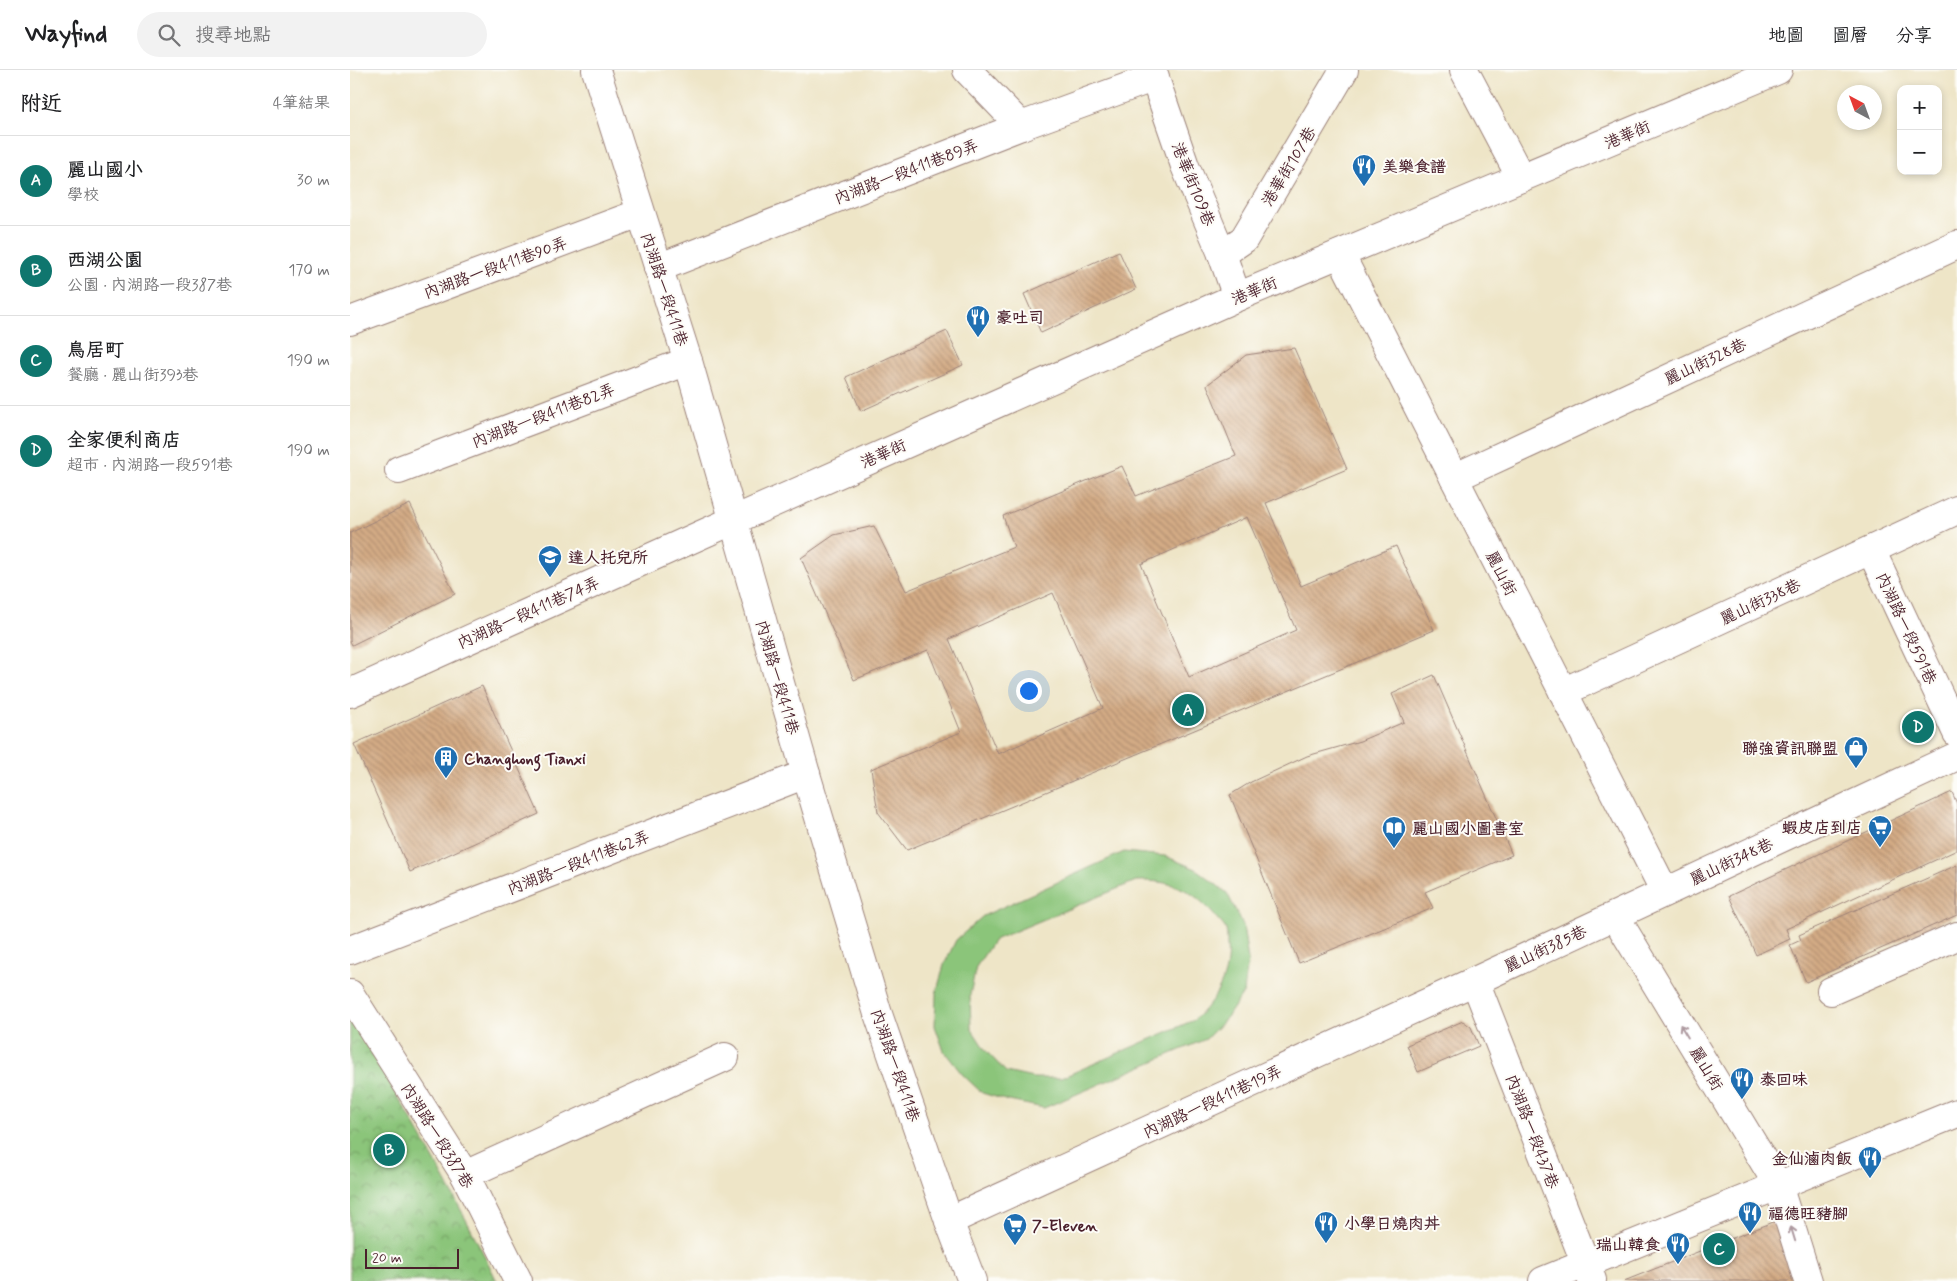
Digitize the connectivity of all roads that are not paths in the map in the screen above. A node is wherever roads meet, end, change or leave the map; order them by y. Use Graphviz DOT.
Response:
graph roads {
  1 [pos="596,70"];
  2 [pos="967,70"];
  3 [pos="1344,70"];
  4 [pos="1464,70"];
  5 [pos="1778,70"];
  6 [pos="1153,74"];
  7 [pos="1021,126"];
  8 [pos="1521,178"];
  9 [pos="640,213"];
  10 [pos="1957,245"];
  11 [pos="1222,254"];
  12 [pos="1340,254"];
  13 [pos="658,268"];
  14 [pos="1237,297"];
  15 [pos="350,321"];
  16 [pos="688,361"];
  17 [pos="399,470"];
  18 [pos="1454,478"];
  19 [pos="1957,510"];
  20 [pos="734,521"];
  21 [pos="1871,550"];
  22 [pos="1563,692"];
  23 [pos="350,693"];
  24 [pos="1957,733"];
  25 [pos="1957,756"];
  26 [pos="806,774"];
  27 [pos="1665,892"];
  28 [pos="1614,916"];
  29 [pos="1957,936"];
  30 [pos="350,950"];
  31 [pos="1475,981"];
  32 [pos="1831,991"];
  33 [pos="350,994"];
  34 [pos="725,1057"];
  35 [pos="1957,1113"];
  36 [pos="465,1175"];
  37 [pos="1778,1185"];
  38 [pos="949,1222"];
  39 [pos="1588,1273"];
  40 [pos="518,1281"];
  41 [pos="972,1281"];
  42 [pos="1543,1281"];
  43 [pos="1808,1281"];
  1 -- 9 [label="street, 內湖路一段411巷"];
  2 -- 7 [label="street"];
  3 -- 11 [label="street, 港華街107巷"];
  4 -- 8 [label="street"];
  5 -- 8 [label="street, 港華街"];
  6 -- 7 [label="street, 內湖路一段411巷89弄"];
  6 -- 11 [label="street, 港華街109巷"];
  7 -- 13 [label="street, 內湖路一段411巷89弄"];
  8 -- 12 [label="street, 港華街"];
  9 -- 13 [label="street, 內湖路一段411巷"];
  9 -- 15 [label="street, 內湖路一段411巷90弄"];
  10 -- 18 [label="street, 麗山街328巷"];
  11 -- 14 [label="street, 港華街109巷"];
  12 -- 14 [label="street, 港華街"];
  12 -- 18 [label="street, 麗山街"];
  13 -- 16 [label="street, 內湖路一段411巷"];
  14 -- 20 [label="street, 港華街"];
  16 -- 17 [label="street, 內湖路一段411巷82弄"];
  16 -- 20 [label="street, 內湖路一段411巷"];
  18 -- 22 [label="street, 麗山街"];
  19 -- 21 [label="street, 麗山街338巷"];
  20 -- 23 [label="street, 內湖路一段411巷74弄"];
  20 -- 26 [label="street, 內湖路一段411巷"];
  21 -- 22 [label="street, 麗山街338巷"];
  21 -- 24 [label="street, 內湖路一段591巷"];
  22 -- 27 [label="street, 麗山街"];
  25 -- 27 [label="street, 麗山街348巷"];
  26 -- 30 [label="street, 內湖路一段411巷62弄"];
  26 -- 38 [label="street, 內湖路一段411巷"];
  27 -- 28 [label="street, 麗山街348巷"];
  28 -- 31 [label="street, 麗山街385巷"];
  37 -- 28 [label="street, 麗山街, one-way"];
  29 -- 32 [label="street"];
  31 -- 38 [label="street, 內湖路一段411巷19弄"];
  31 -- 39 [label="street, 內湖路一段437巷"];
  33 -- 36 [label="street, 內湖路一段387巷"];
  34 -- 36 [label="street"];
  35 -- 37 [label="street"];
  36 -- 40 [label="street, 內湖路一段387巷"];
  37 -- 39 [label="street"];
  43 -- 37 [label="street, 麗山街, one-way"];
  38 -- 41 [label="street, 內湖路一段411巷"];
  39 -- 42 [label="street"];
}
